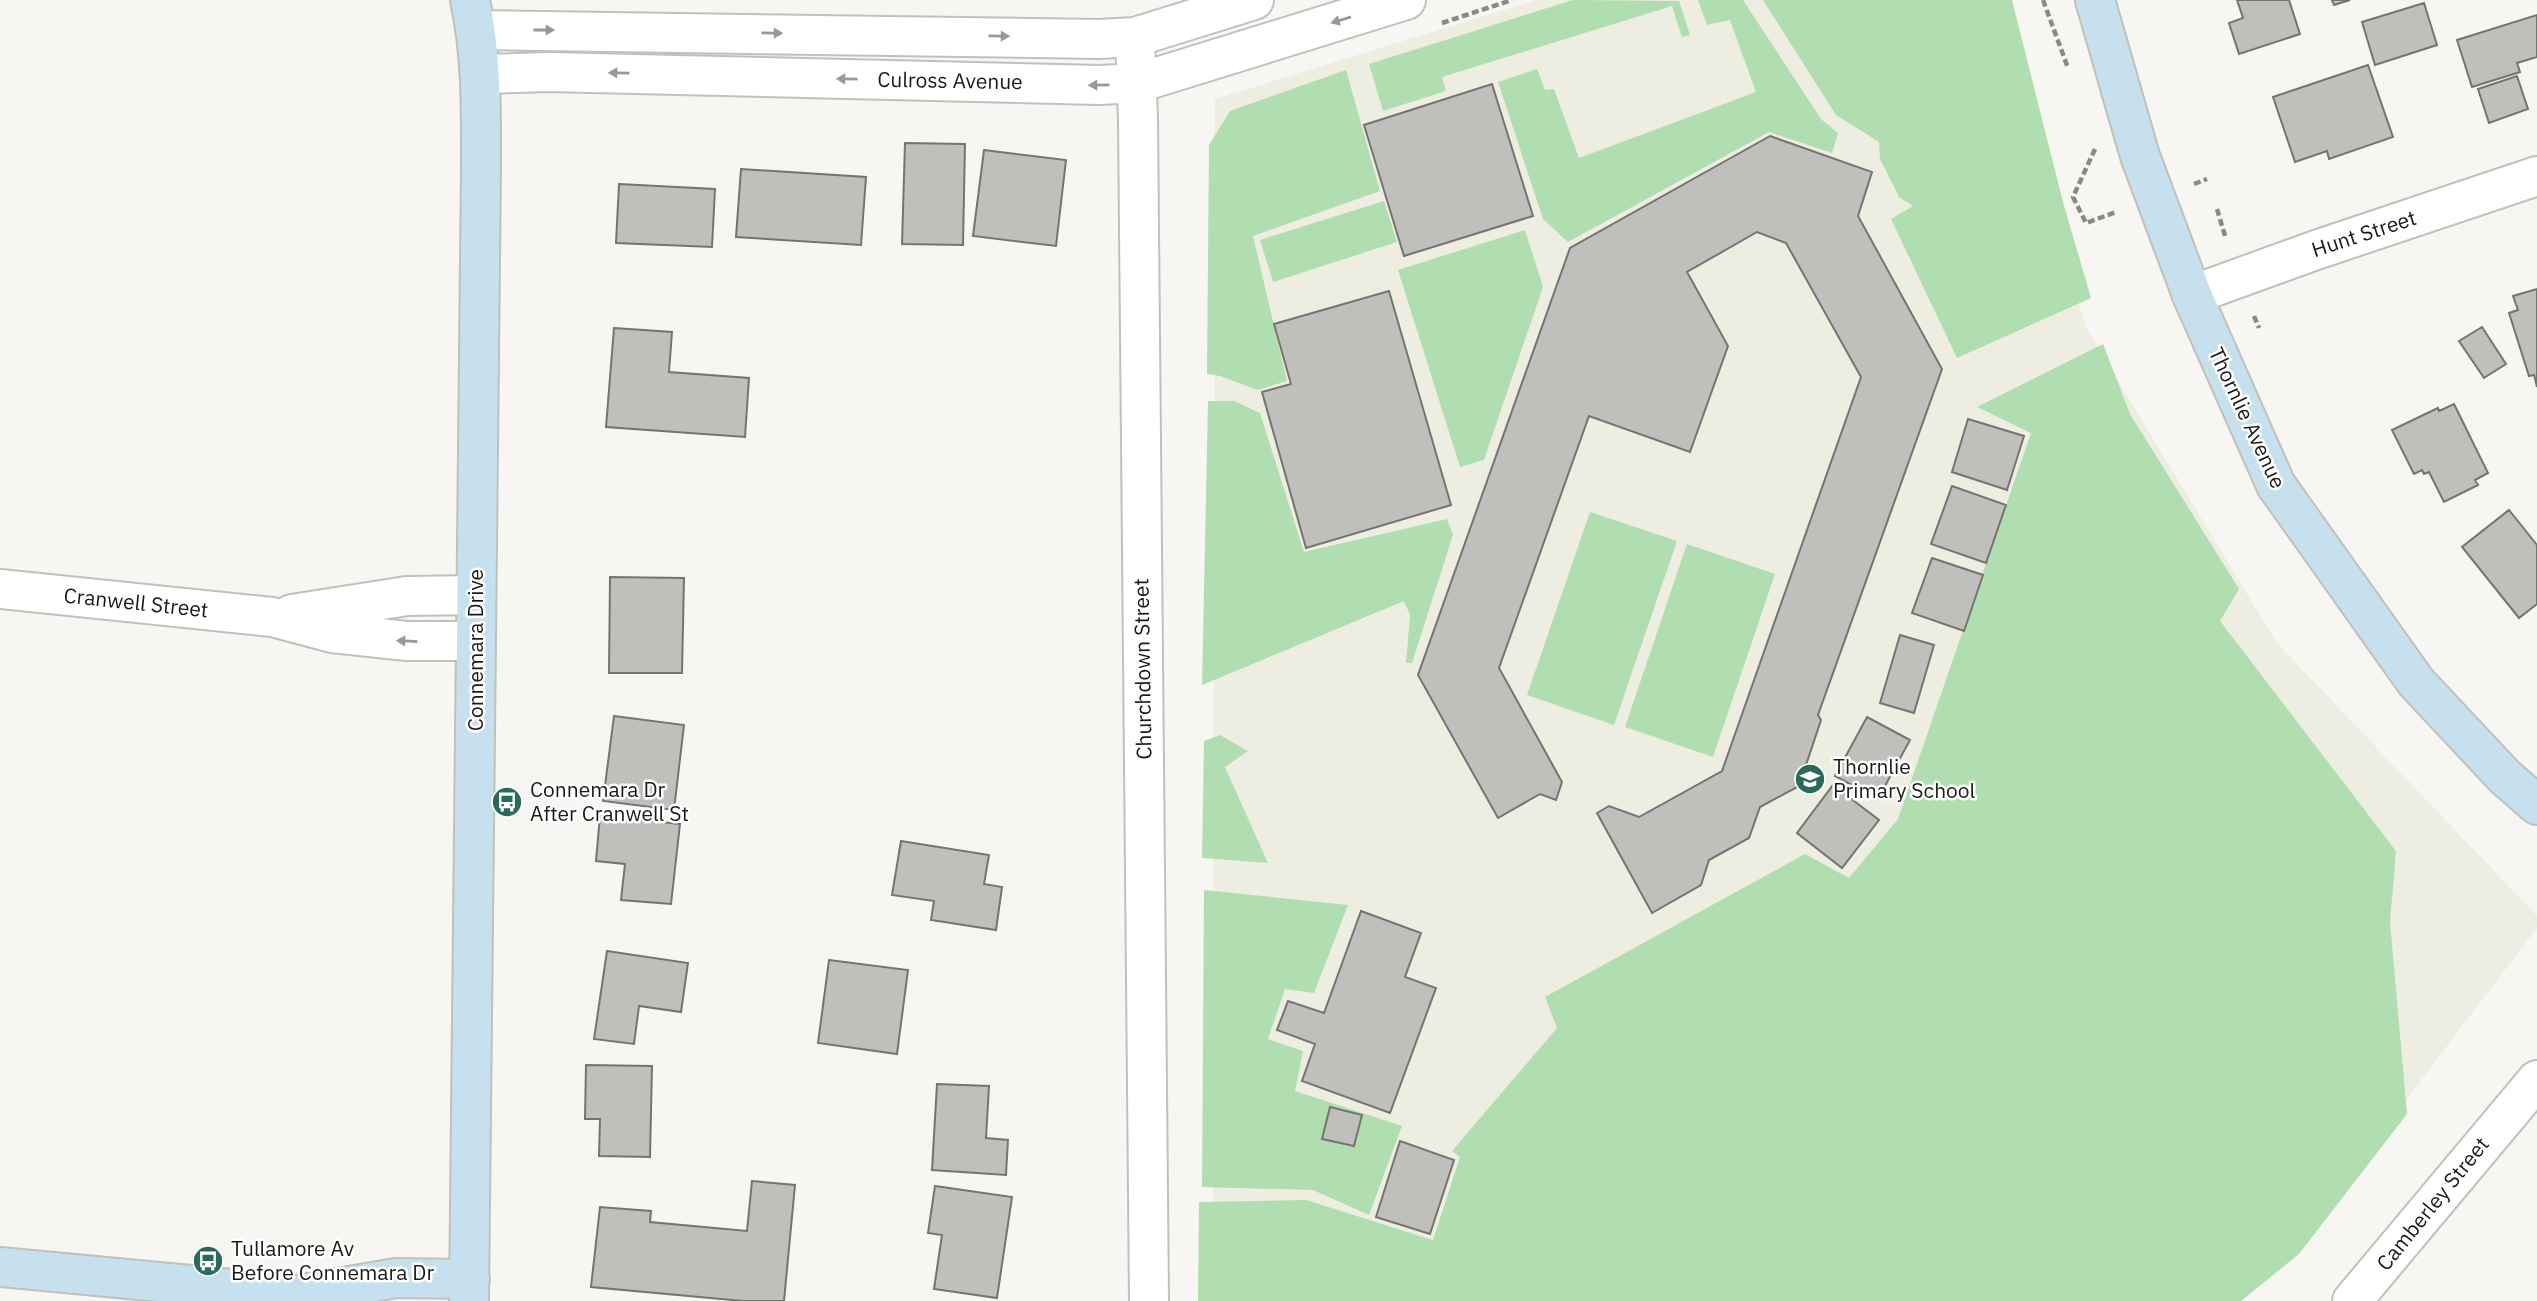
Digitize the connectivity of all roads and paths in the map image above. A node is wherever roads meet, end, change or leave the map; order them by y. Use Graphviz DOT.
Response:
graph roads {
  1 [pos="1254,0"];
  2 [pos="1406,0"];
  3 [pos="2043,0"];
  4 [pos="2095,0"];
  5 [pos="473,15"];
  6 [pos="1135,37"];
  7 [pos="2070,73"];
  8 [pos="481,74"];
  9 [pos="1138,83"];
  10 [pos="2096,145"];
  11 [pos="2537,176"];
  12 [pos="2085,223"];
  13 [pos="2192,295"];
  14 [pos="0,589"];
  15 [pos="476,595"];
  16 [pos="272,617"];
  17 [pos="475,641"];
  18 [pos="2537,805"];
  19 [pos="2537,1056"];
  20 [pos="2525,1093"];
  21 [pos="0,1267"];
  22 [pos="470,1290"];
  23 [pos="307,1298"];
  24 [pos="1149,1301"];
  25 [pos="2352,1301"];
  1 -- 6 [label="street"];
  2 -- 9 [label="street, Culross Avenue, one-way"];
  3 -- 7 [label="path"];
  4 -- 13 [label="street, Thornlie Avenue"];
  5 -- 6 [label="street, one-way"];
  5 -- 8 [label="street, Connemara Drive"];
  6 -- 9 [label="street, Churchdown Street"];
  9 -- 8 [label="street, Culross Avenue, one-way"];
  8 -- 15 [label="street, Connemara Drive"];
  9 -- 24 [label="street, Churchdown Street"];
  10 -- 12 [label="path"];
  11 -- 13 [label="street, Hunt Street"];
  13 -- 18 [label="street, Thornlie Avenue"];
  14 -- 16 [label="street, Cranwell Street"];
  15 -- 16 [label="street, Cranwell Street"];
  15 -- 17 [label="street, Connemara Drive"];
  17 -- 16 [label="street, Cranwell Street, one-way"];
  17 -- 22 [label="street, Connemara Drive"];
  19 -- 20 [label="street, Camberley Street"];
  20 -- 25 [label="street, Camberley Street"];
  21 -- 23 [label="street"];
  22 -- 23 [label="street"];
}
